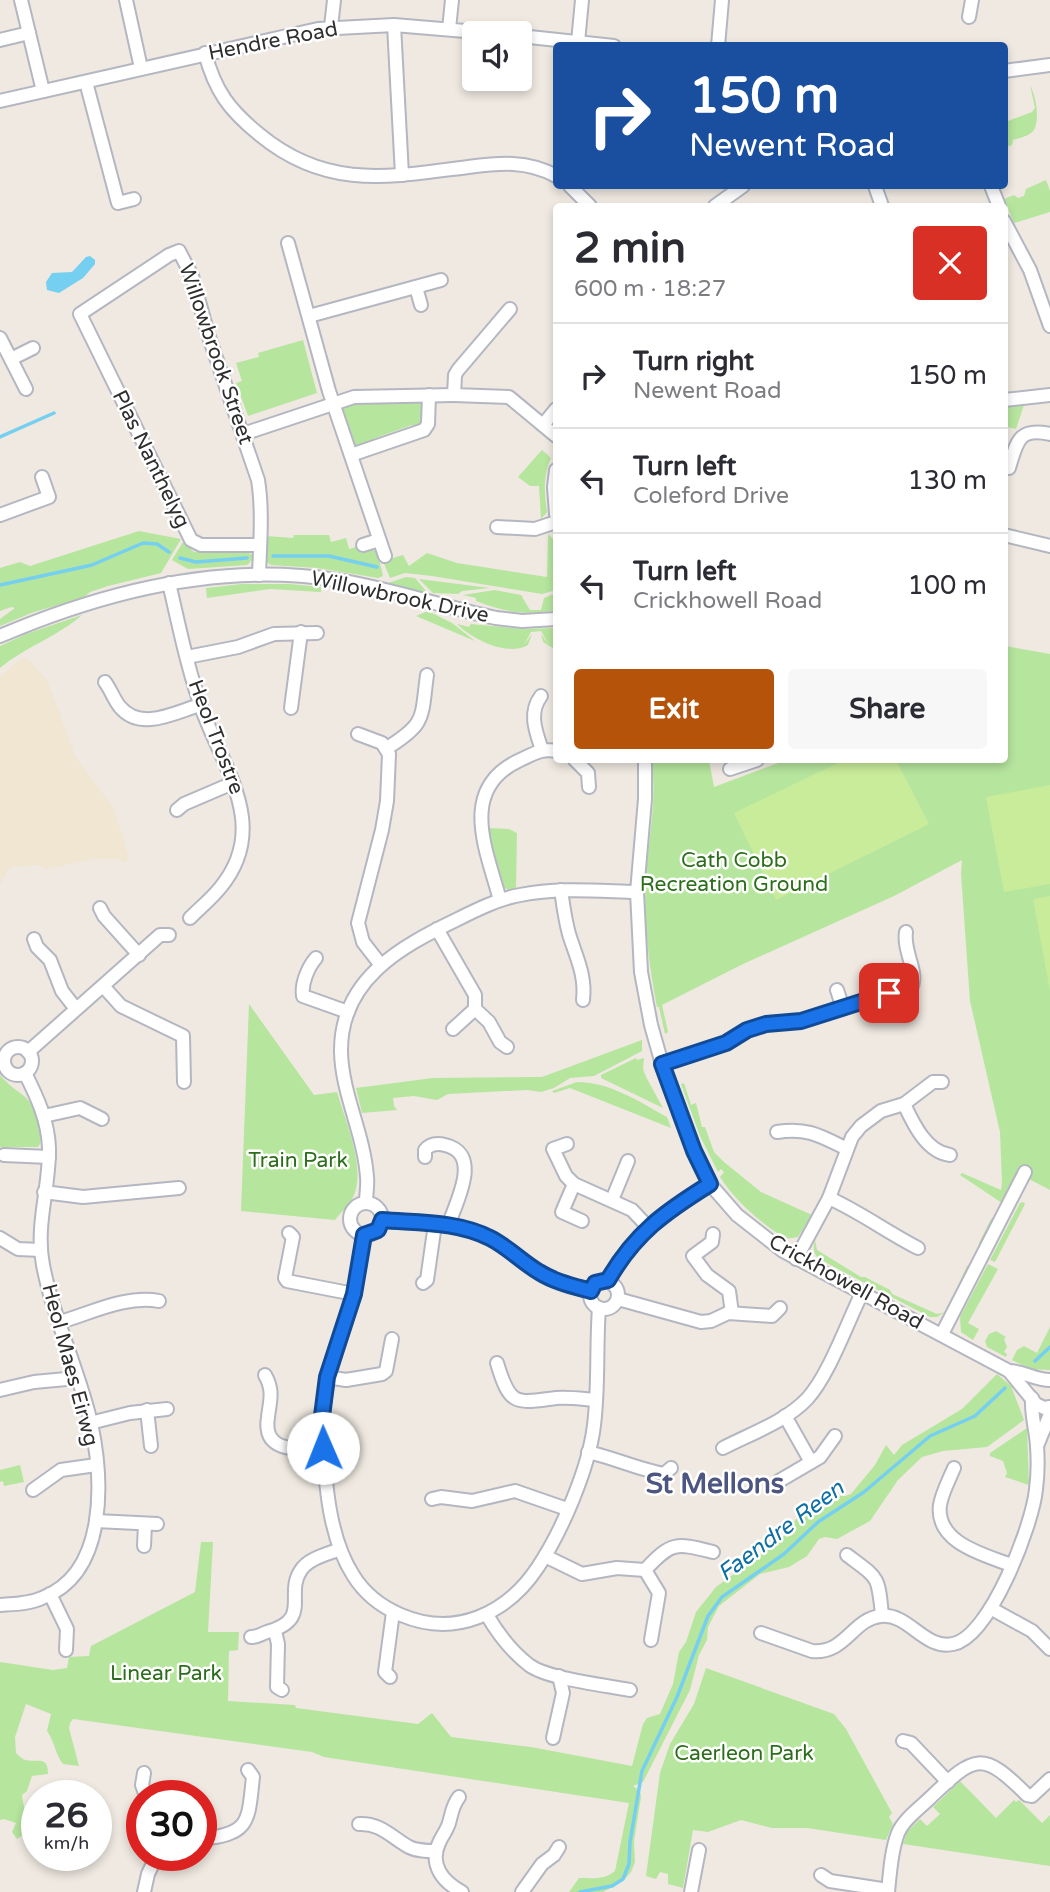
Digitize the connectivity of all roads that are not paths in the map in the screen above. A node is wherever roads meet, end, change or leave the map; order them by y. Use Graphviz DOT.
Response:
graph roads {
  1 [pos="21,0"];
  2 [pos="126,0"];
  3 [pos="334,0"];
  4 [pos="452,0"];
  5 [pos="582,0"];
  6 [pos="722,0"];
  7 [pos="972,0"];
  8 [pos="969,17"];
  9 [pos="394,25"];
  10 [pos="331,27"];
  11 [pos="449,29"];
  12 [pos="462,30"];
  13 [pos="29,33"];
  14 [pos="532,37"];
  15 [pos="0,40"];
  16 [pos="578,42"];
  17 [pos="718,42"];
  18 [pos="205,53"];
  19 [pos="1050,65"];
  20 [pos="141,68"];
  21 [pos="1008,70"];
  22 [pos="86,82"];
  23 [pos="43,91"];
  24 [pos="0,101"];
  25 [pos="402,175"];
  26 [pos="553,175"];
  27 [pos="573,189"];
  28 [pos="739,189"];
  29 [pos="134,199"];
  30 [pos="587,203"];
  31 [pos="719,203"];
  32 [pos="1008,229"];
  33 [pos="288,243"];
  34 [pos="441,280"];
  35 [pos="416,287"];
  36 [pos="421,305"];
  37 [pos="510,309"];
  38 [pos="80,314"];
  39 [pos="309,316"];
  40 [pos="1050,326"];
  41 [pos="0,338"];
  42 [pos="33,348"];
  43 [pos="10,359"];
  44 [pos="26,389"];
  45 [pos="429,395"];
  46 [pos="454,395"];
  47 [pos="1050,395"];
  48 [pos="1008,400"];
  49 [pos="333,403"];
  50 [pos="553,413"];
  51 [pos="543,425"];
  52 [pos="553,433"];
  53 [pos="243,434"];
  54 [pos="1050,434"];
  55 [pos="351,455"];
  56 [pos="1009,468"];
  57 [pos="42,477"];
  58 [pos="0,515"];
  59 [pos="553,523"];
  60 [pos="497,527"];
  61 [pos="1008,536"];
  62 [pos="379,540"];
  63 [pos="260,545"];
  64 [pos="363,545"];
  65 [pos="1050,546"];
  66 [pos="385,556"];
  67 [pos="259,575"];
  68 [pos="169,583"];
  69 [pos="553,619"];
  70 [pos="301,632"];
  71 [pos="317,633"];
  72 [pos="0,636"];
  73 [pos="187,657"];
  74 [pos="426,675"];
  75 [pos="105,682"];
  76 [pos="541,696"];
  77 [pos="200,705"];
  78 [pos="291,708"];
  79 [pos="358,734"];
  80 [pos="387,748"];
  81 [pos="542,750"];
  82 [pos="553,751"];
  83 [pos="578,763"];
  84 [pos="645,763"];
  85 [pos="748,763"];
  86 [pos="730,769"];
  87 [pos="233,783"];
  88 [pos="589,787"];
  89 [pos="177,810"];
  90 [pos="561,890"];
  91 [pos="637,892"];
  92 [pos="500,900"];
  93 [pos="100,908"];
  94 [pos="190,918"];
  95 [pos="437,929"];
  96 [pos="906,932"];
  97 [pos="169,935"];
  98 [pos="34,939"];
  99 [pos="139,955"];
  100 [pos="316,958"];
  101 [pos="380,964"];
  102 [pos="103,986"];
  103 [pos="837,990"];
  104 [pos="583,1000"];
  105 [pos="843,1008"];
  106 [pos="76,1009"];
  107 [pos="475,1009"];
  108 [pos="348,1012"];
  109 [pos="453,1030"];
  110 [pos="507,1047"];
  111 [pos="4,1050"];
  112 [pos="28,1052"];
  113 [pos="662,1064"];
  114 [pos="25,1073"];
  115 [pos="942,1082"];
  116 [pos="184,1083"];
  117 [pos="904,1104"];
  118 [pos="44,1116"];
  119 [pos="102,1119"];
  120 [pos="776,1132"];
  121 [pos="566,1144"];
  122 [pos="847,1149"];
  123 [pos="4,1155"];
  124 [pos="950,1155"];
  125 [pos="49,1157"];
  126 [pos="425,1157"];
  127 [pos="628,1161"];
  128 [pos="1025,1172"];
  129 [pos="574,1184"];
  130 [pos="710,1184"];
  131 [pos="179,1188"];
  132 [pos="44,1192"];
  133 [pos="829,1198"];
  134 [pos="612,1200"];
  135 [pos="366,1203"];
  136 [pos="382,1220"];
  137 [pos="582,1221"];
  138 [pos="435,1224"];
  139 [pos="448,1226"];
  140 [pos="648,1227"];
  141 [pos="289,1233"];
  142 [pos="713,1234"];
  143 [pos="364,1235"];
  144 [pos="0,1238"];
  145 [pos="918,1248"];
  146 [pos="41,1250"];
  147 [pos="796,1259"];
  148 [pos="608,1280"];
  149 [pos="422,1283"];
  150 [pos="591,1291"];
  151 [pos="862,1293"];
  152 [pos="354,1294"];
  153 [pos="618,1299"];
  154 [pos="159,1301"];
  155 [pos="599,1308"];
  156 [pos="780,1308"];
  157 [pos="732,1313"];
  158 [pos="60,1322"];
  159 [pos="942,1334"];
  160 [pos="392,1339"];
  161 [pos="496,1363"];
  162 [pos="1009,1371"];
  163 [pos="265,1375"];
  164 [pos="327,1377"];
  165 [pos="78,1378"];
  166 [pos="1048,1380"];
  167 [pos="0,1391"];
  168 [pos="1032,1397"];
  169 [pos="595,1400"];
  170 [pos="1050,1407"];
  171 [pos="167,1409"];
  172 [pos="147,1410"];
  173 [pos="1050,1414"];
  174 [pos="785,1416"];
  175 [pos="90,1423"];
  176 [pos="835,1436"];
  177 [pos="151,1446"];
  178 [pos="1037,1446"];
  179 [pos="323,1448"];
  180 [pos="723,1448"];
  181 [pos="588,1452"];
  182 [pos="811,1462"];
  183 [pos="96,1465"];
  184 [pos="671,1468"];
  185 [pos="954,1468"];
  186 [pos="779,1482"];
  187 [pos="33,1490"];
  188 [pos="432,1499"];
  189 [pos="567,1509"];
  190 [pos="96,1521"];
  191 [pos="144,1546"];
  192 [pos="340,1549"];
  193 [pos="713,1552"];
  194 [pos="847,1555"];
  195 [pos="545,1556"];
  196 [pos="1011,1565"];
  197 [pos="645,1570"];
  198 [pos="50,1594"];
  199 [pos="0,1605"];
  200 [pos="992,1609"];
  201 [pos="393,1612"];
  202 [pos="487,1615"];
  203 [pos="882,1615"];
  204 [pos="275,1631"];
  205 [pos="761,1633"];
  206 [pos="251,1637"];
  207 [pos="651,1640"];
  208 [pos="1050,1649"];
  209 [pos="66,1650"];
  210 [pos="559,1676"];
  211 [pos="390,1677"];
  212 [pos="282,1690"];
  213 [pos="630,1690"];
  214 [pos="553,1738"];
  215 [pos="903,1741"];
  216 [pos="248,1770"];
  217 [pos="144,1773"];
  218 [pos="1050,1779"];
  219 [pos="143,1780"];
  220 [pos="947,1782"];
  221 [pos="458,1797"];
  222 [pos="359,1824"];
  223 [pos="217,1838"];
  224 [pos="559,1847"];
  225 [pos="699,1850"];
  226 [pos="436,1852"];
  227 [pos="149,1871"];
  228 [pos="821,1875"];
  229 [pos="888,1891"];
  230 [pos="144,1892"];
  231 [pos="462,1892"];
  232 [pos="522,1892"];
  233 [pos="691,1892"];
  1 -- 13 [label="street"];
  2 -- 20 [label="street"];
  3 -- 10 [label="street"];
  4 -- 11 [label="street"];
  5 -- 16 [label="street"];
  6 -- 17 [label="street"];
  7 -- 8 [label="street"];
  9 -- 10 [label="street, Hendre Road"];
  9 -- 11 [label="street, Hendre Road"];
  9 -- 25 [label="street"];
  10 -- 18 [label="street, Hendre Road"];
  11 -- 12 [label="street, Hendre Road"];
  13 -- 15 [label="street"];
  13 -- 23 [label="street"];
  14 -- 16 [label="street"];
  18 -- 20 [label="street, Hendre Road"];
  18 -- 25 [label="street"];
  19 -- 21 [label="street"];
  20 -- 22 [label="street, Hendre Road"];
  22 -- 23 [label="street, Hendre Road"];
  22 -- 29 [label="street"];
  23 -- 24 [label="street, Hendre Road"];
  25 -- 26 [label="street"];
  27 -- 30 [label="street"];
  28 -- 31 [label="street"];
  32 -- 40 [label="street"];
  33 -- 39 [label="street"];
  34 -- 35 [label="street"];
  35 -- 36 [label="street"];
  35 -- 39 [label="street"];
  37 -- 46 [label="street"];
  38 -- 53 [label="street, Willowbrook Street"];
  38 -- 63 [label="street, Plas Nanthelyg"];
  39 -- 49 [label="street"];
  41 -- 43 [label="street"];
  42 -- 43 [label="street"];
  43 -- 44 [label="street"];
  45 -- 46 [label="street"];
  45 -- 49 [label="street"];
  45 -- 55 [label="street"];
  46 -- 51 [label="street"];
  47 -- 48 [label="street"];
  49 -- 53 [label="street"];
  49 -- 55 [label="street"];
  50 -- 51 [label="street"];
  51 -- 52 [label="street"];
  53 -- 63 [label="street, Willowbrook Street"];
  54 -- 56 [label="street"];
  55 -- 62 [label="street"];
  57 -- 58 [label="street"];
  59 -- 60 [label="street"];
  61 -- 65 [label="street"];
  62 -- 64 [label="street"];
  62 -- 66 [label="street"];
  63 -- 67 [label="street, Willowbrook Street"];
  67 -- 68 [label="street, Willowbrook Drive"];
  67 -- 69 [label="street, Willowbrook Drive"];
  68 -- 72 [label="street, Willowbrook Drive"];
  68 -- 73 [label="street, Heol Trostre"];
  70 -- 71 [label="street"];
  70 -- 73 [label="street"];
  70 -- 78 [label="street"];
  73 -- 77 [label="street, Heol Trostre"];
  74 -- 80 [label="street"];
  75 -- 77 [label="street"];
  76 -- 81 [label="street"];
  77 -- 87 [label="street, Heol Trostre"];
  79 -- 80 [label="street"];
  80 -- 101 [label="street"];
  81 -- 82 [label="street"];
  81 -- 92 [label="street"];
  83 -- 88 [label="street"];
  84 -- 91 [label="street, Crickhowell Road"];
  85 -- 86 [label="street"];
  87 -- 89 [label="street"];
  87 -- 94 [label="street, Heol Trostre"];
  90 -- 91 [label="street"];
  90 -- 92 [label="street"];
  90 -- 104 [label="street"];
  91 -- 113 [label="street, Crickhowell Road"];
  92 -- 95 [label="street"];
  93 -- 99 [label="street"];
  95 -- 101 [label="street"];
  95 -- 107 [label="street"];
  96 -- 105 [label="street"];
  97 -- 99 [label="street"];
  98 -- 106 [label="street"];
  99 -- 102 [label="street"];
  100 -- 108 [label="street"];
  101 -- 108 [label="street"];
  102 -- 106 [label="street"];
  102 -- 116 [label="street"];
  103 -- 105 [label="street"];
  105 -- 113 [label="street"];
  106 -- 112 [label="street"];
  107 -- 109 [label="street"];
  107 -- 110 [label="street"];
  108 -- 135 [label="street"];
  111 -- 112 [label="street"];
  111 -- 114 [label="street"];
  112 -- 114 [label="street"];
  113 -- 130 [label="street, Crickhowell Road"];
  114 -- 118 [label="street, Heol Maes Eirwg"];
  115 -- 117 [label="street"];
  117 -- 122 [label="street"];
  117 -- 124 [label="street"];
  118 -- 119 [label="street"];
  118 -- 125 [label="street, Heol Maes Eirwg"];
  120 -- 122 [label="street"];
  121 -- 129 [label="street"];
  122 -- 133 [label="street"];
  123 -- 125 [label="street"];
  125 -- 132 [label="street, Heol Maes Eirwg"];
  126 -- 139 [label="street"];
  127 -- 134 [label="street"];
  128 -- 159 [label="street"];
  129 -- 134 [label="street"];
  129 -- 137 [label="street"];
  130 -- 140 [label="street"];
  130 -- 147 [label="street, Crickhowell Road"];
  131 -- 132 [label="street"];
  132 -- 146 [label="street, Heol Maes Eirwg"];
  133 -- 145 [label="street"];
  133 -- 147 [label="street"];
  134 -- 140 [label="street"];
  135 -- 136 [label="street"];
  135 -- 143 [label="street"];
  136 -- 138 [label="street"];
  136 -- 143 [label="street"];
  138 -- 139 [label="street"];
  138 -- 149 [label="street"];
  139 -- 150 [label="street"];
  140 -- 148 [label="street"];
  141 -- 152 [label="street"];
  142 -- 157 [label="street"];
  143 -- 152 [label="street"];
  144 -- 146 [label="street"];
  146 -- 158 [label="street, Heol Maes Eirwg"];
  147 -- 151 [label="street, Crickhowell Road"];
  148 -- 150 [label="street"];
  148 -- 153 [label="street"];
  150 -- 155 [label="street"];
  151 -- 159 [label="street, Crickhowell Road"];
  151 -- 174 [label="street"];
  152 -- 164 [label="street"];
  153 -- 155 [label="street"];
  153 -- 157 [label="street"];
  154 -- 158 [label="street"];
  155 -- 169 [label="street"];
  156 -- 157 [label="street"];
  158 -- 165 [label="street, Heol Maes Eirwg"];
  159 -- 162 [label="street, Crickhowell Road"];
  160 -- 164 [label="street"];
  161 -- 169 [label="street"];
  162 -- 166 [label="street, Crickhowell Road"];
  162 -- 168 [label="street, Crickhowell Road"];
  163 -- 179 [label="street"];
  164 -- 179 [label="street"];
  165 -- 167 [label="street"];
  165 -- 175 [label="street, Heol Maes Eirwg"];
  166 -- 168 [label="street"];
  168 -- 170 [label="street"];
  168 -- 178 [label="street"];
  169 -- 181 [label="street"];
  171 -- 172 [label="street"];
  172 -- 175 [label="street"];
  172 -- 177 [label="street"];
  173 -- 178 [label="street"];
  174 -- 180 [label="street"];
  174 -- 182 [label="street"];
  175 -- 183 [label="street, Heol Maes Eirwg"];
  176 -- 182 [label="street"];
  178 -- 196 [label="street"];
  179 -- 192 [label="street"];
  181 -- 184 [label="street"];
  181 -- 189 [label="street"];
  182 -- 186 [label="street"];
  183 -- 187 [label="street"];
  183 -- 190 [label="street, Heol Maes Eirwg"];
  185 -- 196 [label="street"];
  188 -- 189 [label="street"];
  189 -- 195 [label="street"];
  190 -- 191 [label="street"];
  190 -- 198 [label="street, Heol Maes Eirwg"];
  192 -- 201 [label="street"];
  192 -- 204 [label="street"];
  193 -- 197 [label="street"];
  194 -- 203 [label="street"];
  195 -- 197 [label="street"];
  195 -- 202 [label="street"];
  196 -- 200 [label="street"];
  197 -- 207 [label="street"];
  198 -- 199 [label="street, Heol Maes Eirwg"];
  198 -- 209 [label="street"];
  200 -- 203 [label="street"];
  200 -- 208 [label="street"];
  201 -- 202 [label="street"];
  201 -- 211 [label="street"];
  202 -- 210 [label="street"];
  203 -- 205 [label="street"];
  204 -- 206 [label="street"];
  204 -- 212 [label="street"];
  210 -- 213 [label="street"];
  210 -- 214 [label="street"];
  215 -- 220 [label="street"];
  216 -- 223 [label="street"];
  217 -- 219 [label="street"];
  218 -- 220 [label="street"];
  220 -- 229 [label="street"];
  221 -- 226 [label="street"];
  222 -- 226 [label="street"];
  224 -- 232 [label="street"];
  225 -- 233 [label="street"];
  226 -- 231 [label="street"];
  227 -- 230 [label="street"];
  228 -- 229 [label="street"];
}
